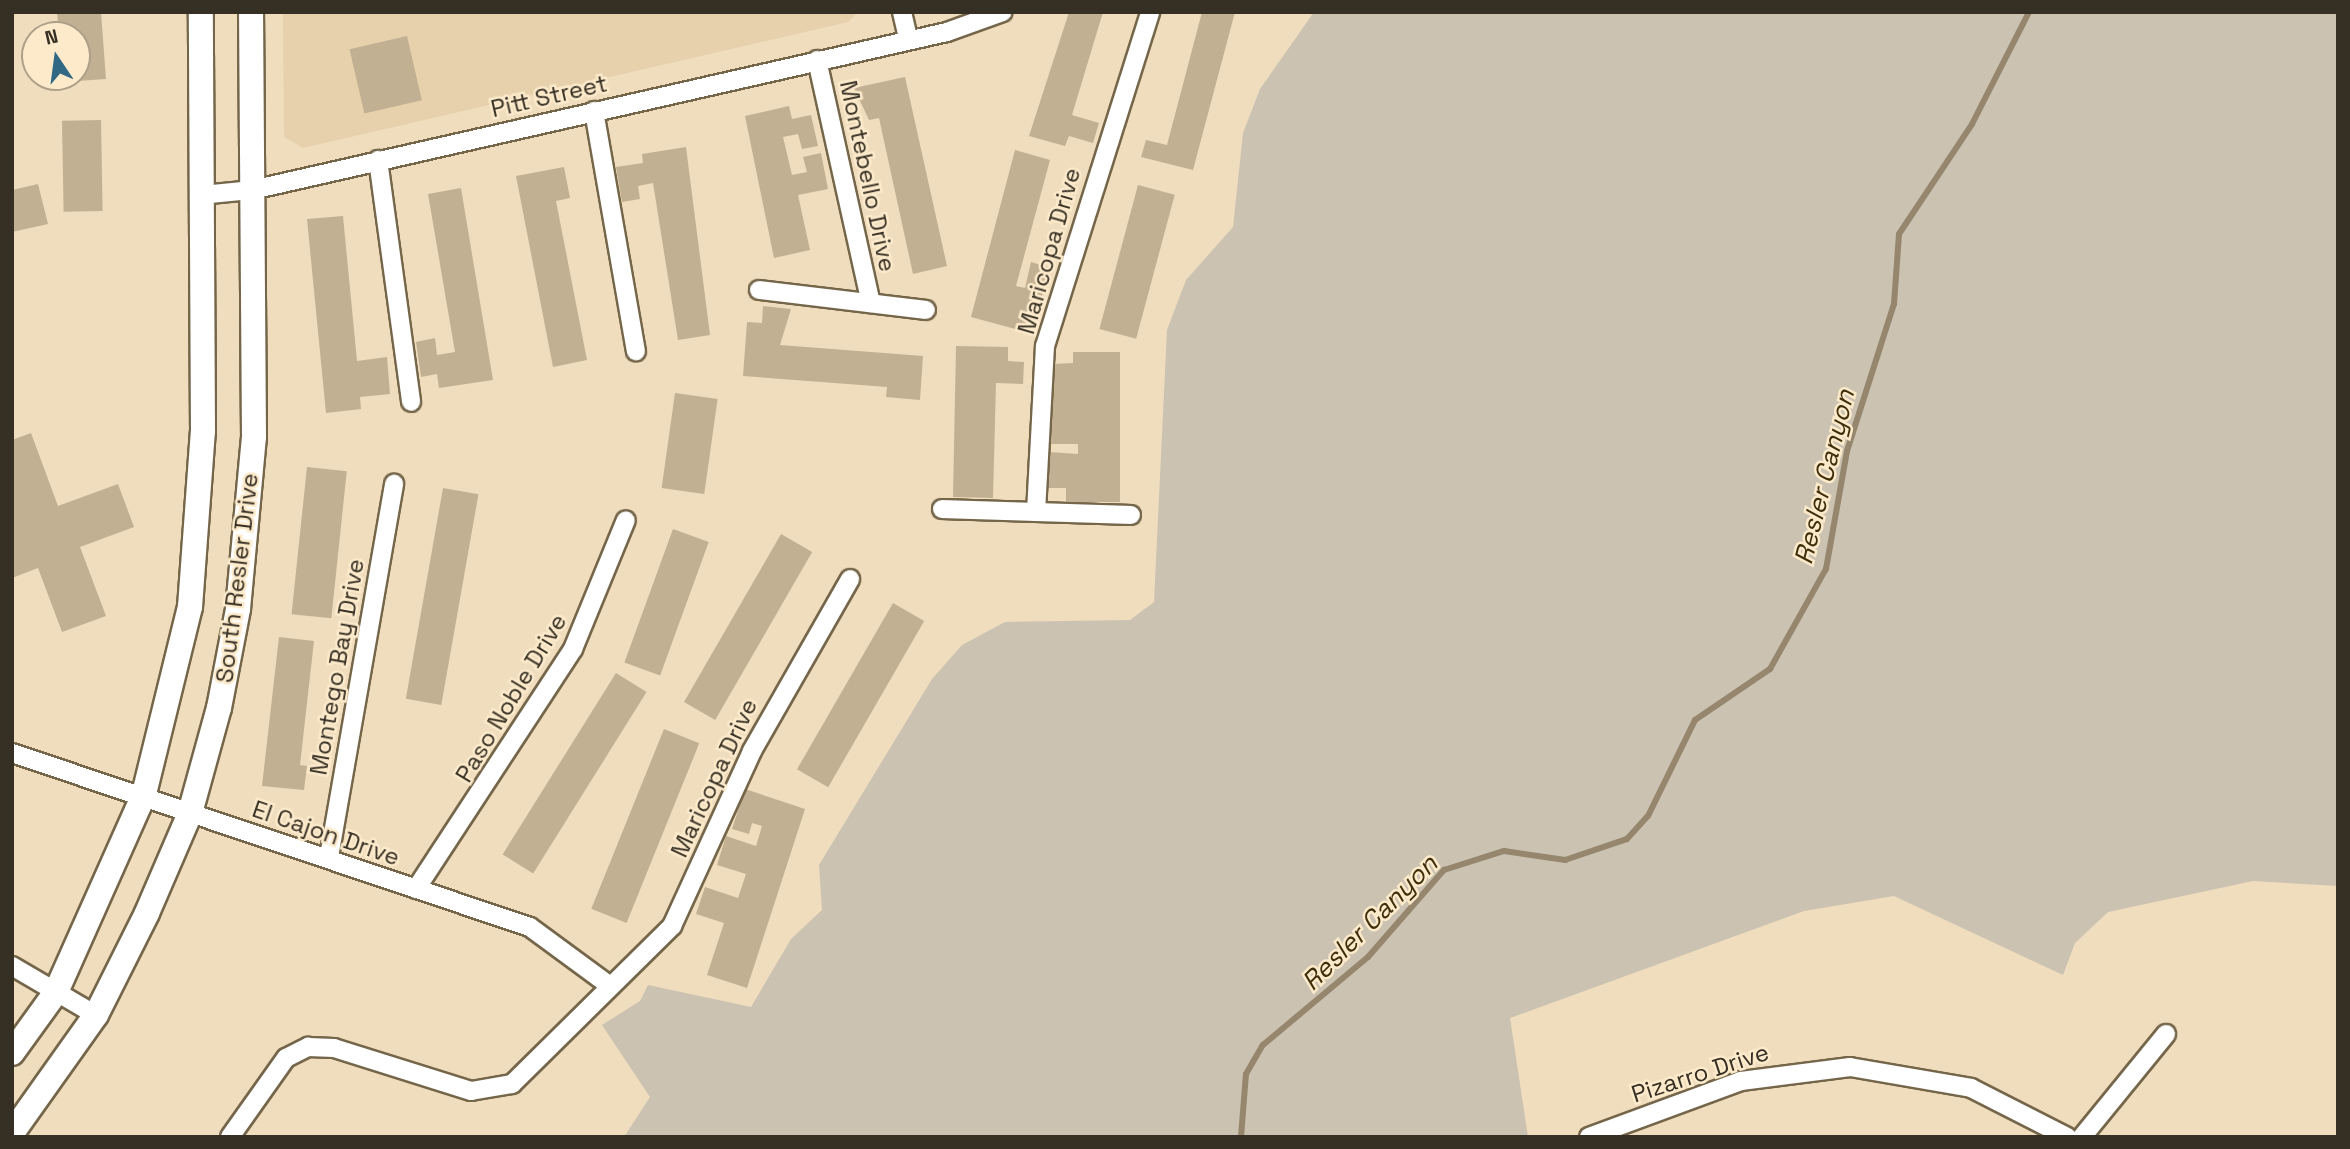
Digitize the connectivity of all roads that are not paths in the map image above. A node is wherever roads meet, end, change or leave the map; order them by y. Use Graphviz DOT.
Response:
graph roads {
  1 [pos="201,12"];
  2 [pos="251,12"];
  3 [pos="902,12"];
  4 [pos="1003,12"];
  5 [pos="1150,12"];
  6 [pos="908,39"];
  7 [pos="817,60"];
  8 [pos="594,111"];
  9 [pos="378,160"];
  10 [pos="252,190"];
  11 [pos="201,195"];
  12 [pos="759,290"];
  13 [pos="871,303"];
  14 [pos="926,310"];
  15 [pos="636,351"];
  16 [pos="411,402"];
  17 [pos="394,484"];
  18 [pos="942,509"];
  19 [pos="1036,512"];
  20 [pos="1131,515"];
  21 [pos="626,520"];
  22 [pos="850,579"];
  23 [pos="12,753"];
  24 [pos="144,794"];
  25 [pos="190,813"];
  26 [pos="329,858"];
  27 [pos="416,889"];
  28 [pos="12,966"];
  29 [pos="610,986"];
  30 [pos="56,992"];
  31 [pos="96,1015"];
  32 [pos="2166,1034"];
  33 [pos="12,1053"];
  34 [pos="12,1133"];
  35 [pos="230,1137"];
  36 [pos="1589,1137"];
  37 [pos="2067,1137"];
  38 [pos="2082,1137"];
  1 -- 11 [label="main road, South Resler Drive"];
  2 -- 10 [label="main road, South Resler Drive"];
  3 -- 6 [label="street"];
  4 -- 6 [label="street, Pitt Street"];
  5 -- 19 [label="street, Maricopa Drive"];
  6 -- 7 [label="street, Pitt Street"];
  7 -- 8 [label="street, Pitt Street"];
  7 -- 13 [label="street, Montebello Drive"];
  8 -- 9 [label="street, Pitt Street"];
  8 -- 15 [label="street"];
  9 -- 10 [label="street, Pitt Street"];
  9 -- 16 [label="street"];
  10 -- 11 [label="street, Pitt Street"];
  10 -- 25 [label="main road, South Resler Drive"];
  11 -- 24 [label="main road, South Resler Drive"];
  12 -- 13 [label="street, Montebello Drive"];
  13 -- 14 [label="street, Montebello Drive"];
  17 -- 26 [label="street, Montego Bay Drive"];
  18 -- 19 [label="street"];
  19 -- 20 [label="street"];
  21 -- 27 [label="street, Paso Noble Drive"];
  22 -- 29 [label="street, Maricopa Drive"];
  23 -- 24 [label="street, El Cajon Drive"];
  24 -- 25 [label="street, El Cajon Drive"];
  24 -- 30 [label="main road, South Resler Drive"];
  25 -- 26 [label="street, El Cajon Drive"];
  25 -- 31 [label="main road, South Resler Drive"];
  26 -- 27 [label="street, El Cajon Drive"];
  27 -- 29 [label="street, El Cajon Drive"];
  28 -- 30 [label="street"];
  29 -- 35 [label="street, Maricopa Drive"];
  30 -- 31 [label="street"];
  30 -- 33 [label="main road, South Resler Drive"];
  31 -- 34 [label="main road, South Resler Drive"];
  32 -- 38 [label="street"];
  36 -- 37 [label="street, Pizarro Drive"];
}
